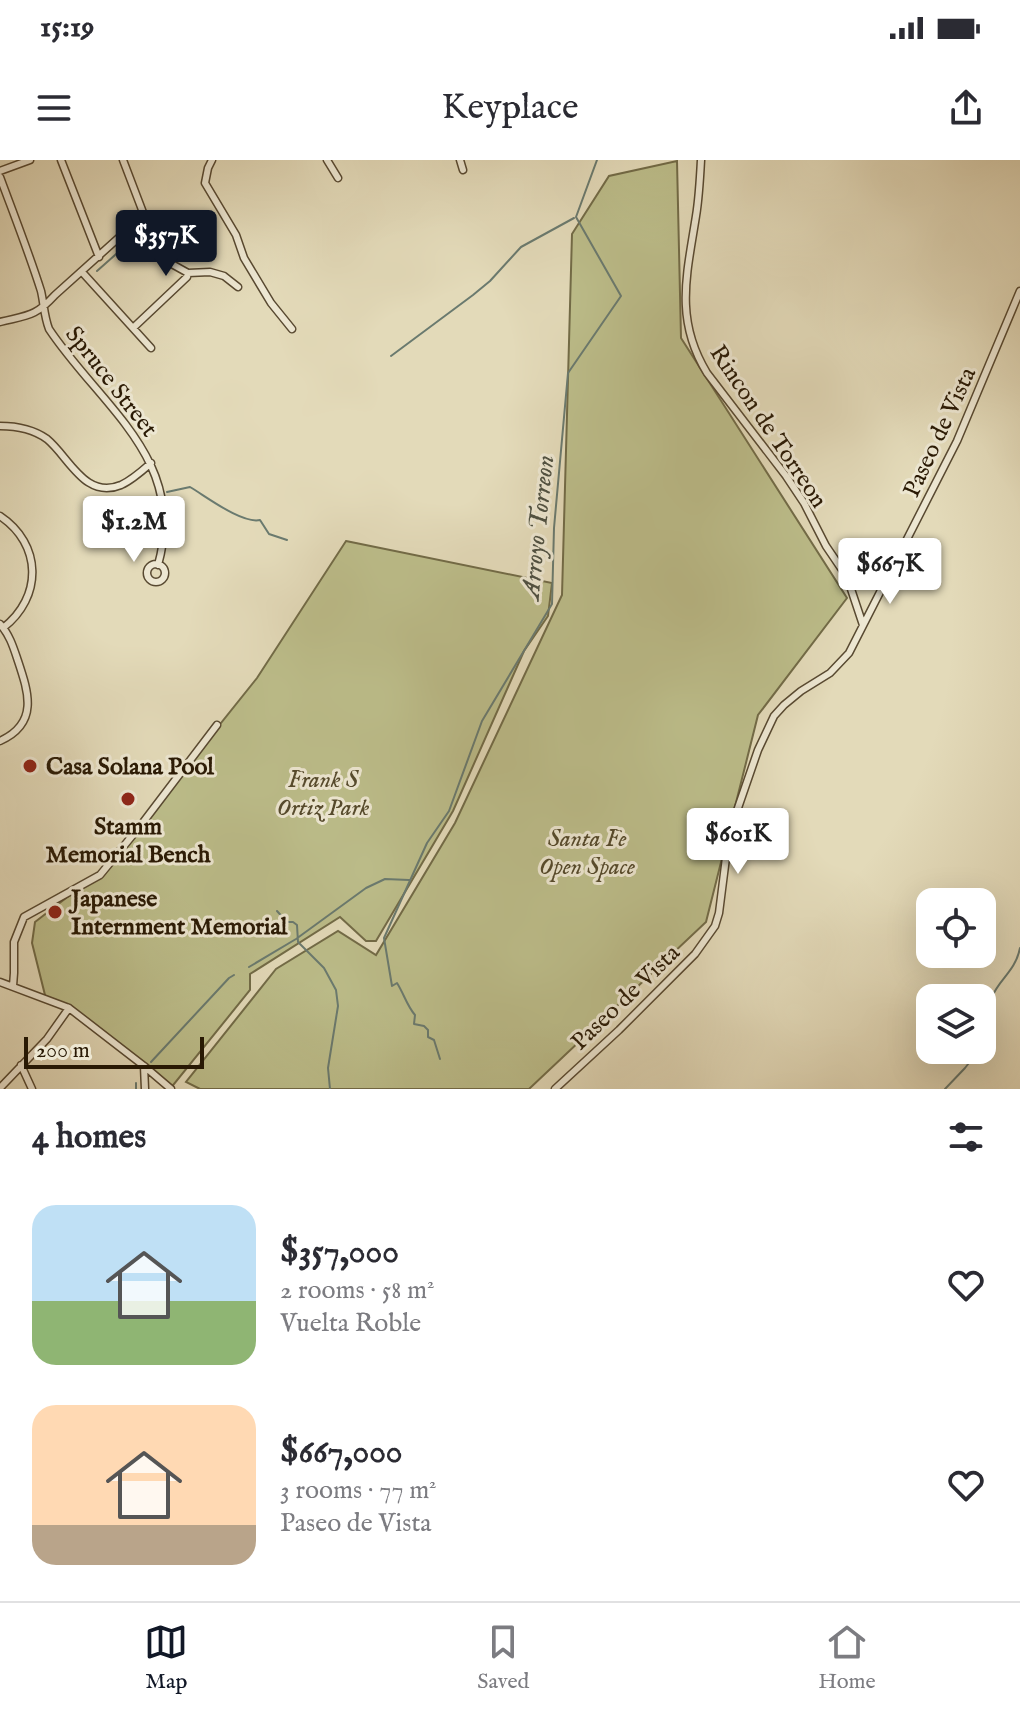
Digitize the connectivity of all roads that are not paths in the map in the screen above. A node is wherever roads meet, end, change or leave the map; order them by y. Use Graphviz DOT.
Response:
graph roads {
  1 [pos="30,160"];
  2 [pos="61,160"];
  3 [pos="123,160"];
  4 [pos="212,160"];
  5 [pos="327,160"];
  6 [pos="460,160"];
  7 [pos="701,160"];
  8 [pos="463,170"];
  9 [pos="0,174"];
  10 [pos="338,178"];
  11 [pos="144,215"];
  12 [pos="99,257"];
  13 [pos="82,272"];
  14 [pos="188,273"];
  15 [pos="238,287"];
  16 [pos="1020,291"];
  17 [pos="44,308"];
  18 [pos="0,322"];
  19 [pos="133,328"];
  20 [pos="292,329"];
  21 [pos="151,348"];
  22 [pos="0,426"];
  23 [pos="151,463"];
  24 [pos="0,516"];
  25 [pos="838,564"];
  26 [pos="158,565"];
  27 [pos="889,574"];
  28 [pos="863,625"];
  29 [pos="2,626"];
  30 [pos="217,725"];
  31 [pos="0,741"];
  32 [pos="0,982"];
  33 [pos="13,986"];
  34 [pos="69,1008"];
  35 [pos="21,1065"];
  36 [pos="144,1066"];
  37 [pos="0,1088"];
  38 [pos="32,1089"];
  39 [pos="145,1089"];
  40 [pos="171,1089"];
  41 [pos="555,1089"];
  1 -- 9 [label="street"];
  2 -- 12 [label="street"];
  3 -- 11 [label="street"];
  4 -- 20 [label="street"];
  5 -- 10 [label="street"];
  6 -- 8 [label="street"];
  7 -- 25 [label="street, Rincon de Torreon"];
  9 -- 17 [label="street, Spruce Street"];
  11 -- 12 [label="street"];
  11 -- 14 [label="street"];
  12 -- 13 [label="street"];
  13 -- 17 [label="street"];
  13 -- 19 [label="street"];
  14 -- 15 [label="street"];
  14 -- 19 [label="street"];
  16 -- 27 [label="street, Paseo de Vista"];
  17 -- 18 [label="street"];
  17 -- 23 [label="street, Spruce Street"];
  19 -- 21 [label="street"];
  22 -- 23 [label="street"];
  23 -- 26 [label="street, Spruce Street"];
  24 -- 29 [label="street"];
  25 -- 27 [label="street"];
  25 -- 28 [label="street, Rincon de Torreon"];
  27 -- 28 [label="street, Paseo de Vista"];
  28 -- 41 [label="street, Paseo de Vista"];
  29 -- 31 [label="street"];
  30 -- 33 [label="street"];
  32 -- 33 [label="street"];
  33 -- 34 [label="street"];
  34 -- 35 [label="street"];
  34 -- 36 [label="street"];
  35 -- 37 [label="street"];
  35 -- 38 [label="street"];
  36 -- 39 [label="street"];
  36 -- 40 [label="street"];
}
